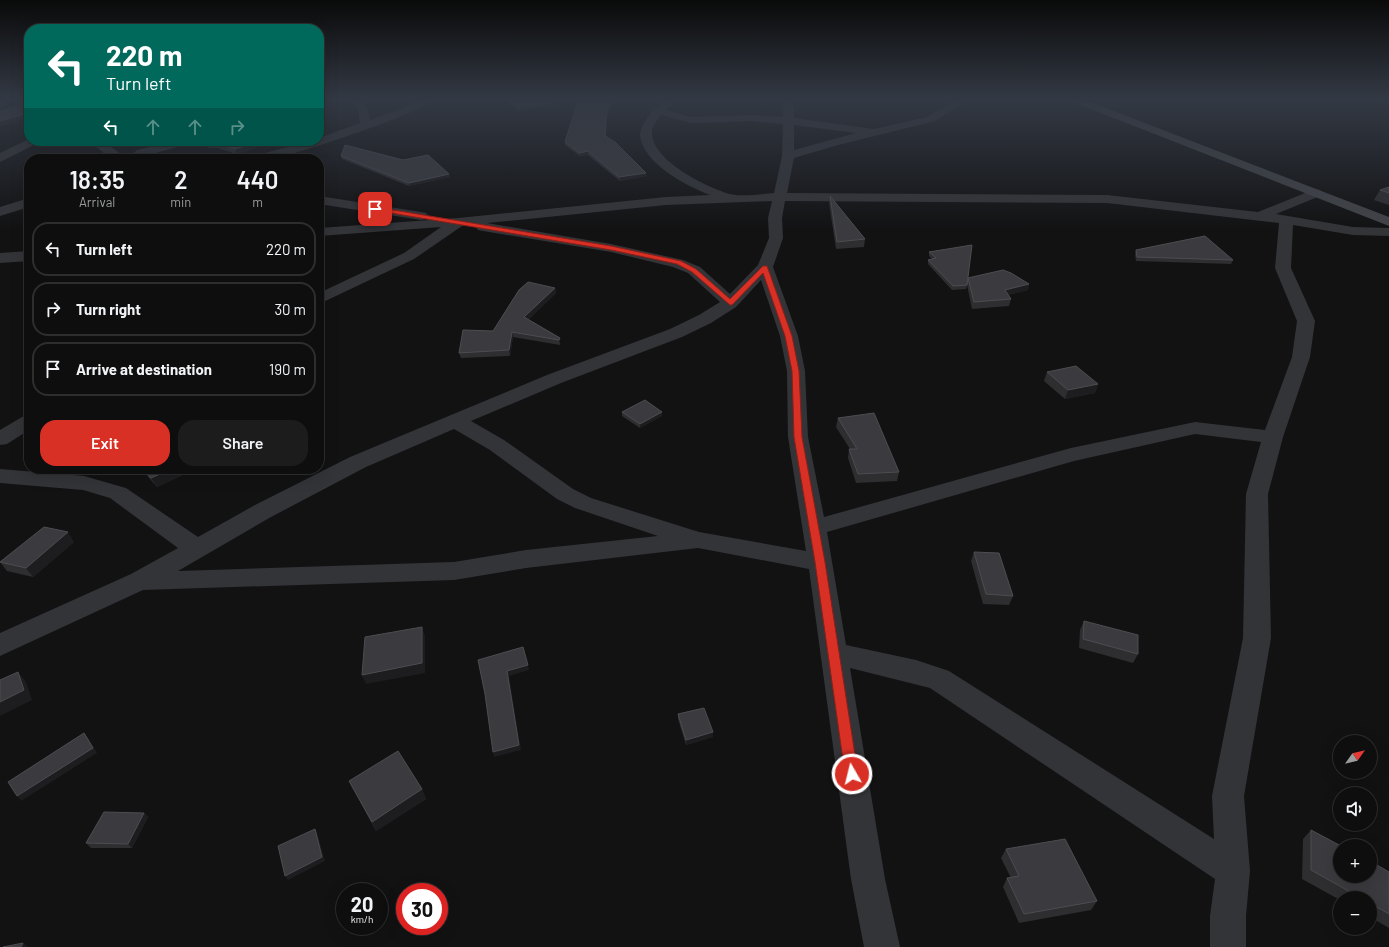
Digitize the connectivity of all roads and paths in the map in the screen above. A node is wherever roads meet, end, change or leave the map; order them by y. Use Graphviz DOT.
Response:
graph roads {
  1 [pos="648,142"];
  2 [pos="788,142"];
  3 [pos="836,142"];
  4 [pos="1185,142"];
  5 [pos="24,146"];
  6 [pos="102,146"];
  7 [pos="168,146"];
  8 [pos="283,146"];
  9 [pos="305,146"];
  10 [pos="293,149"];
  11 [pos="112,154"];
  12 [pos="140,154"];
  13 [pos="276,154"];
  14 [pos="788,156"];
  15 [pos="0,158"];
  16 [pos="1315,193"];
  17 [pos="779,197"];
  18 [pos="736,200"];
  19 [pos="324,201"];
  20 [pos="24,204"];
  21 [pos="0,212"];
  22 [pos="1260,216"];
  23 [pos="458,222"];
  24 [pos="1286,222"];
  25 [pos="1389,222"];
  26 [pos="324,232"];
  27 [pos="1389,232"];
  28 [pos="24,256"];
  29 [pos="0,258"];
  30 [pos="765,267"];
  31 [pos="324,297"];
  32 [pos="730,303"];
  33 [pos="456,421"];
  34 [pos="24,424"];
  35 [pos="1273,437"];
  36 [pos="0,439"];
  37 [pos="0,476"];
  38 [pos="813,528"];
  39 [pos="698,540"];
  40 [pos="197,549"];
  41 [pos="820,562"];
  42 [pos="140,581"];
  43 [pos="0,645"];
  44 [pos="834,653"];
  45 [pos="1232,871"];
  46 [pos="882,947"];
  47 [pos="1228,947"];
  1 -- 18 [label="street"];
  2 -- 14 [label="street"];
  3 -- 14 [label="street"];
  4 -- 16 [label="street"];
  5 -- 15 [label="street"];
  6 -- 11 [label="street"];
  7 -- 12 [label="street"];
  8 -- 10 [label="street"];
  9 -- 10 [label="street"];
  10 -- 13 [label="street"];
  14 -- 17 [label="street"];
  16 -- 22 [label="street"];
  16 -- 25 [label="street"];
  17 -- 18 [label="street"];
  17 -- 22 [label="street"];
  17 -- 30 [label="street"];
  18 -- 23 [label="street"];
  19 -- 23 [label="street"];
  20 -- 21 [label="street"];
  22 -- 24 [label="street"];
  23 -- 26 [label="street"];
  23 -- 31 [label="street"];
  23 -- 32 [label="street"];
  24 -- 27 [label="street"];
  24 -- 35 [label="street"];
  28 -- 29 [label="street"];
  30 -- 32 [label="street"];
  30 -- 38 [label="street"];
  32 -- 33 [label="street"];
  33 -- 39 [label="street"];
  33 -- 40 [label="street"];
  34 -- 36 [label="street"];
  35 -- 38 [label="street"];
  35 -- 45 [label="street"];
  37 -- 40 [label="street"];
  38 -- 41 [label="street"];
  39 -- 41 [label="street"];
  39 -- 42 [label="street"];
  40 -- 42 [label="street"];
  41 -- 44 [label="street"];
  42 -- 43 [label="street"];
  44 -- 45 [label="street"];
  44 -- 46 [label="street"];
  45 -- 47 [label="street"];
}
